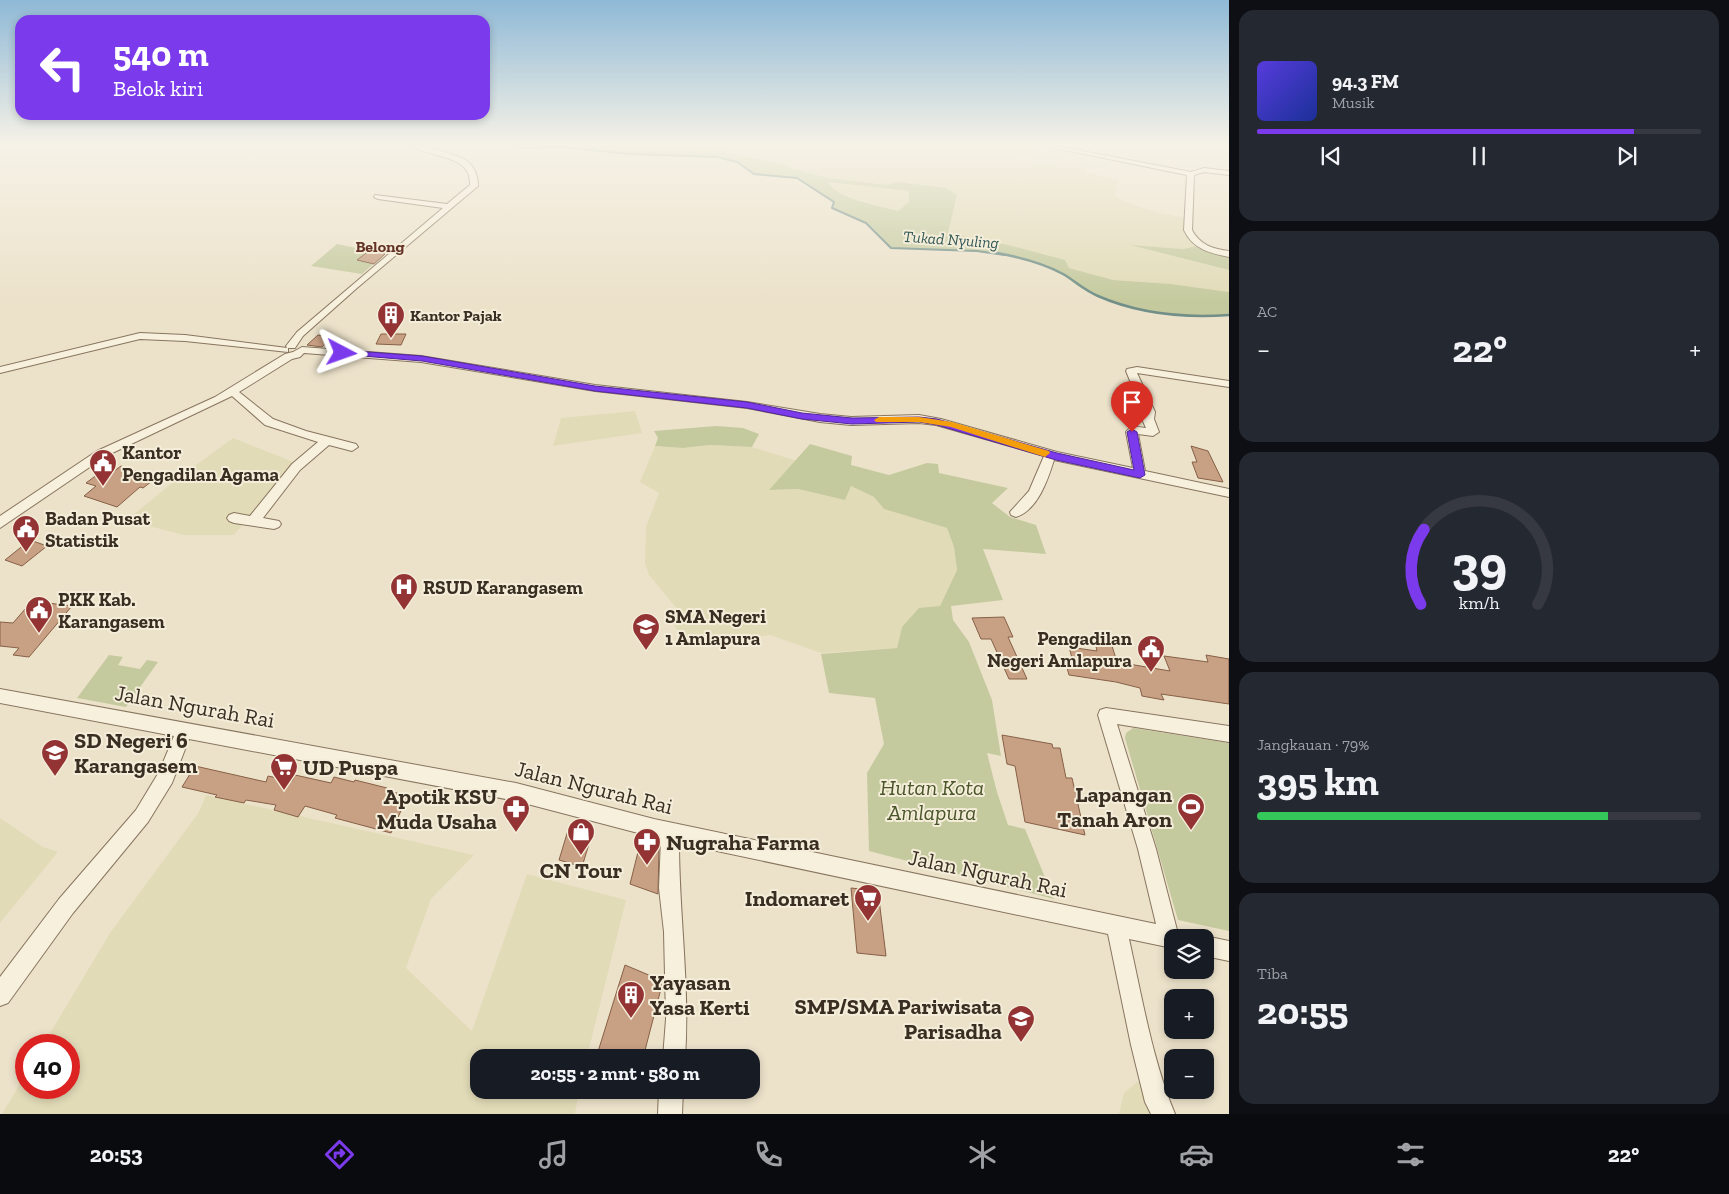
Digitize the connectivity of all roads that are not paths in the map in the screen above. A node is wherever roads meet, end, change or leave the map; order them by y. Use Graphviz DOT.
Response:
graph roads {
  1 [pos="378,197"];
  2 [pos="461,197"];
  3 [pos="1190,197"];
  4 [pos="450,207"];
  5 [pos="1229,254"];
  6 [pos="293,349"];
  7 [pos="0,370"];
  8 [pos="1229,384"];
  9 [pos="232,391"];
  10 [pos="326,441"];
  11 [pos="352,447"];
  12 [pos="1050,455"];
  13 [pos="1140,475"];
  14 [pos="1229,493"];
  15 [pos="1016,512"];
  16 [pos="234,518"];
  17 [pos="254,520"];
  18 [pos="0,523"];
  19 [pos="274,524"];
  20 [pos="0,696"];
  21 [pos="185,729"];
  22 [pos="1229,734"];
  23 [pos="670,832"];
  24 [pos="1116,925"];
  25 [pos="1169,929"];
  26 [pos="1164,936"];
  27 [pos="1214,948"];
  28 [pos="1229,951"];
  29 [pos="0,995"];
  30 [pos="675,1049"];
  31 [pos="671,1099"];
  32 [pos="670,1114"];
  33 [pos="1163,1114"];
  1 -- 4 [label="street"];
  2 -- 4 [label="street"];
  3 -- 5 [label="street"];
  4 -- 6 [label="street"];
  6 -- 7 [label="street"];
  6 -- 9 [label="street"];
  6 -- 12 [label="street"];
  8 -- 13 [label="street"];
  9 -- 10 [label="street"];
  9 -- 18 [label="street"];
  10 -- 11 [label="street"];
  10 -- 17 [label="street"];
  12 -- 13 [label="street"];
  12 -- 15 [label="street"];
  13 -- 14 [label="street"];
  16 -- 17 [label="street"];
  17 -- 19 [label="street"];
  20 -- 21 [label="street, Jalan Ngurah Rai"];
  21 -- 23 [label="street, Jalan Ngurah Rai"];
  21 -- 29 [label="street"];
  22 -- 25 [label="street"];
  23 -- 24 [label="street, Jalan Ngurah Rai"];
  23 -- 30 [label="street"];
  24 -- 26 [label="street, Jalan Ngurah Rai"];
  24 -- 33 [label="street"];
  27 -- 28 [label="street"];
  31 -- 32 [label="street"];
}
